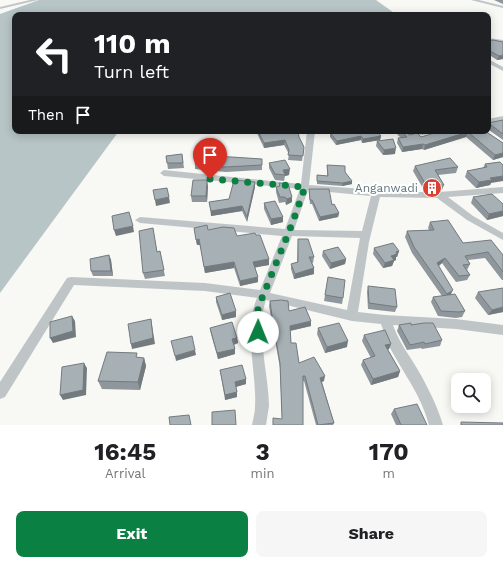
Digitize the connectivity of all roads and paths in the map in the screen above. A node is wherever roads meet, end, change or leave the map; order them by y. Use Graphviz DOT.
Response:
graph roads {
  1 [pos="36,0"];
  2 [pos="473,0"];
  3 [pos="503,7"];
  4 [pos="0,8"];
  5 [pos="491,40"];
  6 [pos="503,42"];
  7 [pos="491,63"];
  8 [pos="503,69"];
  9 [pos="503,118"];
  10 [pos="491,120"];
  11 [pos="311,134"];
  12 [pos="418,134"];
  13 [pos="408,136"];
  14 [pos="164,173"];
  15 [pos="305,187"];
  16 [pos="503,190"];
  17 [pos="376,195"];
  18 [pos="439,196"];
  19 [pos="140,220"];
  20 [pos="289,233"];
  21 [pos="366,235"];
  22 [pos="503,237"];
  23 [pos="264,295"];
  24 [pos="352,316"];
  25 [pos="385,320"];
  26 [pos="503,330"];
  27 [pos="0,393"];
  28 [pos="260,425"];
  29 [pos="436,425"];
  1 -- 4 [label="street"];
  2 -- 3 [label="street"];
  5 -- 6 [label="street"];
  7 -- 8 [label="street"];
  9 -- 10 [label="street"];
  11 -- 15 [label="street"];
  12 -- 13 [label="street"];
  14 -- 15 [label="street"];
  15 -- 17 [label="street"];
  15 -- 20 [label="street"];
  16 -- 18 [label="street"];
  17 -- 18 [label="street"];
  17 -- 21 [label="street"];
  18 -- 22 [label="street"];
  19 -- 20 [label="street"];
  20 -- 21 [label="street"];
  20 -- 23 [label="street"];
  21 -- 24 [label="street"];
  23 -- 24 [label="street"];
  23 -- 27 [label="street"];
  23 -- 28 [label="street"];
  24 -- 25 [label="street"];
  25 -- 26 [label="street"];
  25 -- 29 [label="street"];
}
